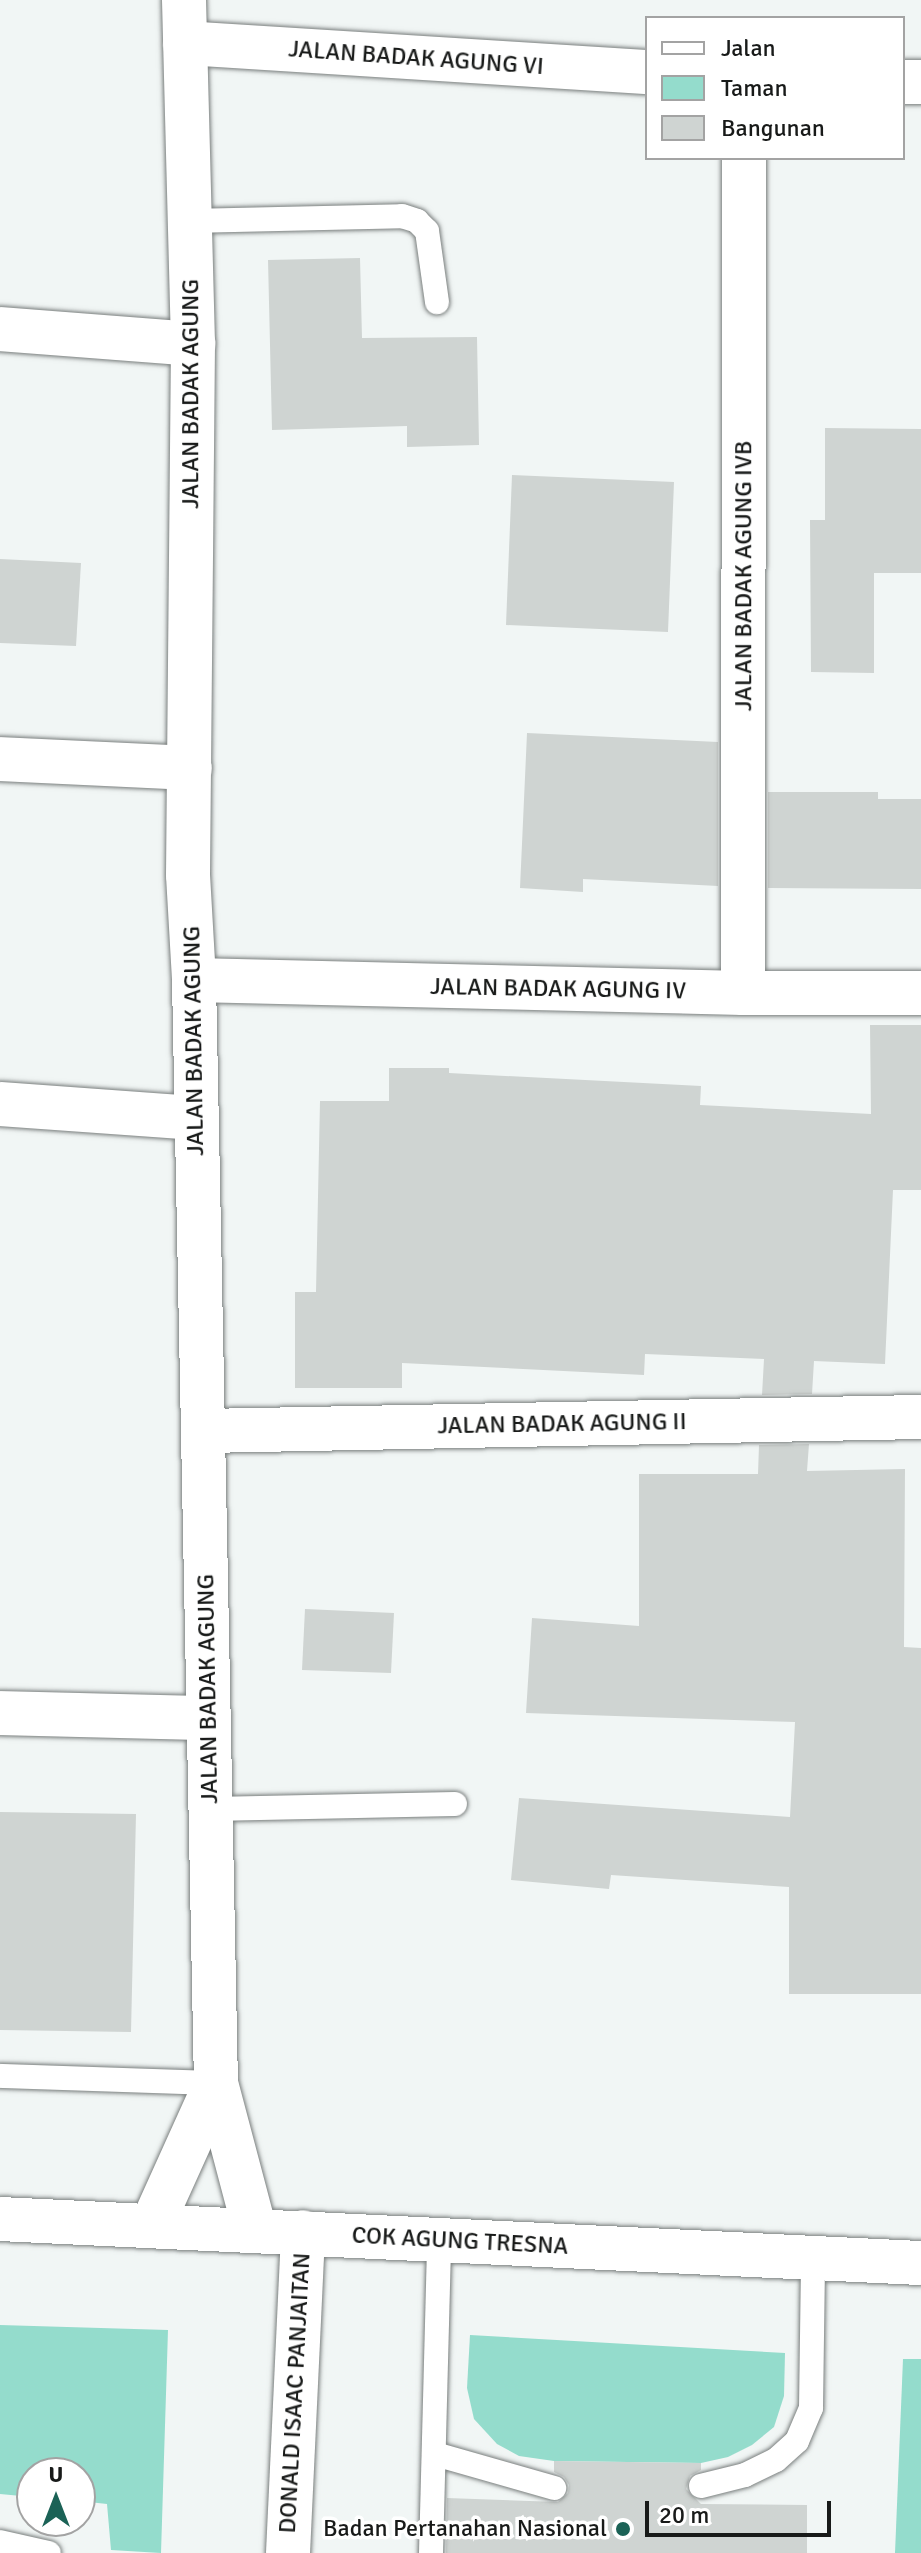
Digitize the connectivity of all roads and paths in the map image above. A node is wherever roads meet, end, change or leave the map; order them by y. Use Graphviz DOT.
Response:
graph roads {
  1 [pos="184,0"];
  2 [pos="185,43"];
  3 [pos="645,72"];
  4 [pos="744,160"];
  5 [pos="189,221"];
  6 [pos="437,302"];
  7 [pos="0,329"];
  8 [pos="193,344"];
  9 [pos="0,759"];
  10 [pos="190,768"];
  11 [pos="194,980"];
  12 [pos="743,993"];
  13 [pos="921,993"];
  14 [pos="0,1104"];
  15 [pos="195,1118"];
  16 [pos="921,1417"];
  17 [pos="204,1431"];
  18 [pos="0,1713"];
  19 [pos="209,1718"];
  20 [pos="455,1804"];
  21 [pos="211,1809"];
  22 [pos="0,2076"];
  23 [pos="216,2083"];
  24 [pos="0,2219"];
  25 [pos="152,2225"];
  26 [pos="255,2231"];
  27 [pos="303,2232"];
  28 [pos="439,2240"];
  29 [pos="813,2259"];
  30 [pos="921,2263"];
  31 [pos="435,2454"];
  32 [pos="701,2486"];
  33 [pos="554,2488"];
  34 [pos="0,2542"];
  35 [pos="49,2553"];
  36 [pos="288,2553"];
  37 [pos="431,2553"];
  1 -- 2 [label="street, JALAN BADAK AGUNG"];
  2 -- 3 [label="street, JALAN BADAK AGUNG VI"];
  2 -- 5 [label="street, JALAN BADAK AGUNG"];
  4 -- 12 [label="street, JALAN BADAK AGUNG IVB"];
  5 -- 6 [label="lane"];
  5 -- 8 [label="street, JALAN BADAK AGUNG"];
  7 -- 8 [label="street"];
  8 -- 10 [label="street, JALAN BADAK AGUNG"];
  9 -- 10 [label="street"];
  10 -- 11 [label="street, JALAN BADAK AGUNG"];
  11 -- 12 [label="street, JALAN BADAK AGUNG IV"];
  11 -- 15 [label="street, JALAN BADAK AGUNG"];
  12 -- 13 [label="street, JALAN BADAK AGUNG IV"];
  14 -- 15 [label="street"];
  15 -- 17 [label="street, JALAN BADAK AGUNG"];
  16 -- 17 [label="street, JALAN BADAK AGUNG II"];
  17 -- 19 [label="street, JALAN BADAK AGUNG"];
  18 -- 19 [label="street"];
  19 -- 21 [label="street, JALAN BADAK AGUNG"];
  20 -- 21 [label="lane"];
  21 -- 23 [label="street, JALAN BADAK AGUNG"];
  22 -- 23 [label="lane"];
  23 -- 25 [label="street, JALAN BADAK AGUNG"];
  23 -- 26 [label="street, JALAN BADAK AGUNG"];
  24 -- 25 [label="street, COK AGUNG TRESNA"];
  25 -- 26 [label="street, COK AGUNG TRESNA"];
  26 -- 27 [label="street, COK AGUNG TRESNA"];
  27 -- 28 [label="street, COK AGUNG TRESNA"];
  27 -- 36 [label="street, DONALD ISAAC PANJAITAN"];
  28 -- 29 [label="street, COK AGUNG TRESNA"];
  28 -- 31 [label="lane"];
  29 -- 30 [label="street, COK AGUNG TRESNA"];
  29 -- 32 [label="lane"];
  31 -- 33 [label="lane"];
  31 -- 37 [label="lane"];
  34 -- 35 [label="lane"];
}
